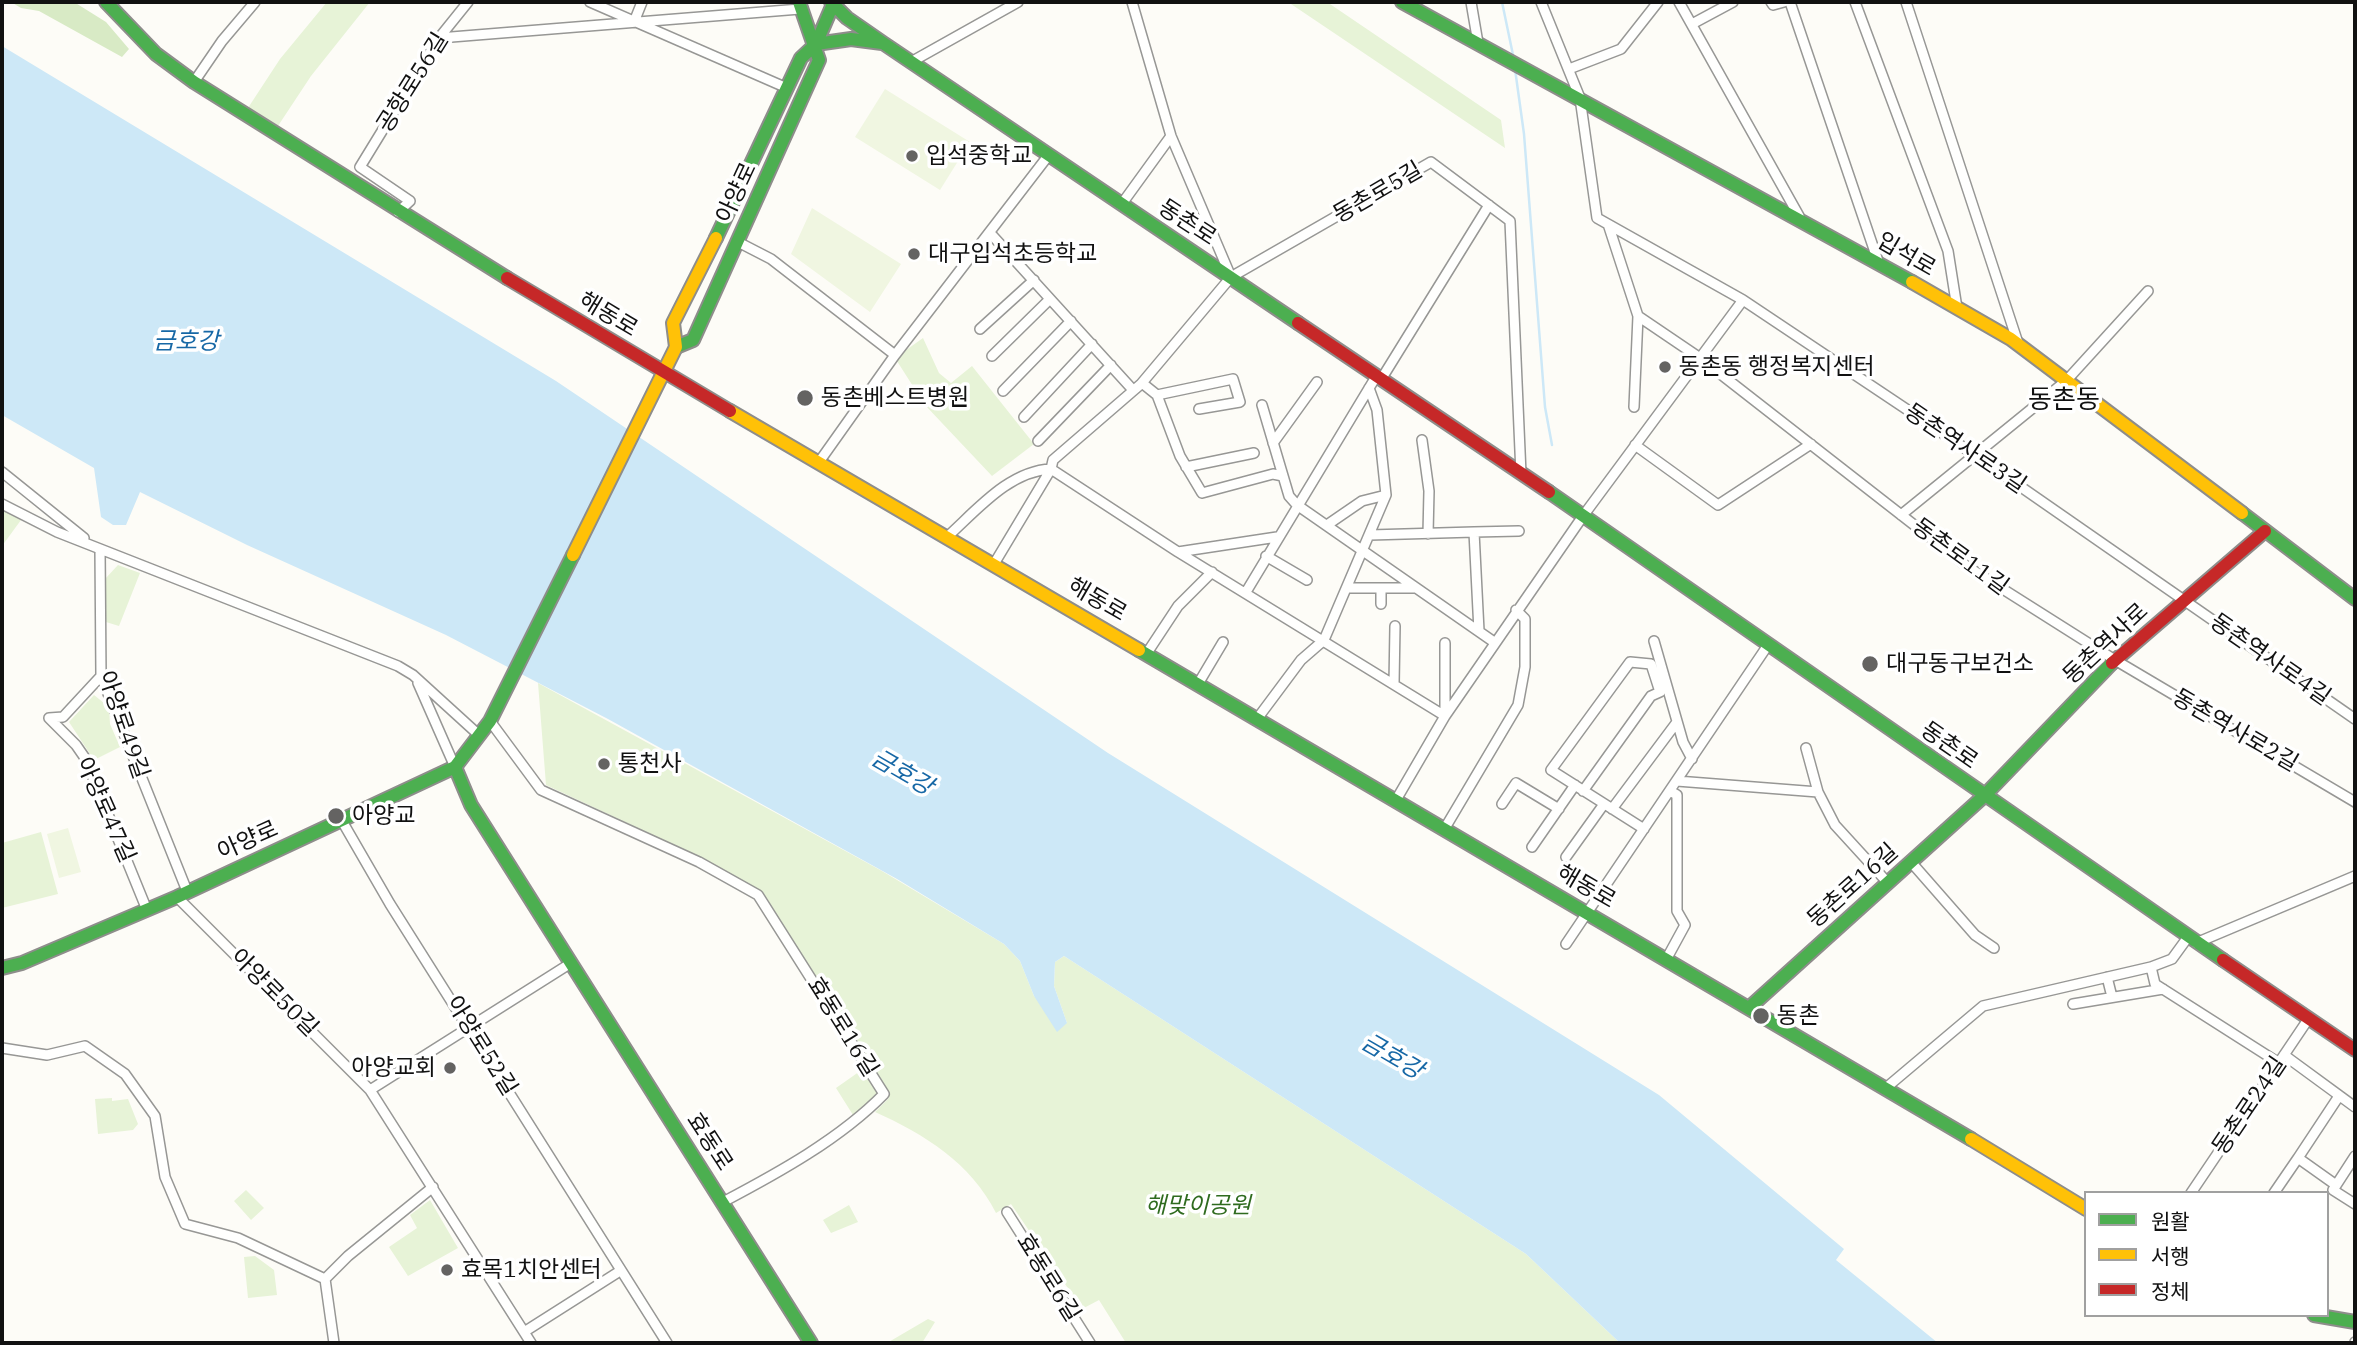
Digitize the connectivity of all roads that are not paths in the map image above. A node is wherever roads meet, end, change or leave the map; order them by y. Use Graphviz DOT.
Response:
graph roads {
  1 [pos="106,2"];
  2 [pos="255,2"];
  3 [pos="468,2"];
  4 [pos="593,2"];
  5 [pos="642,2"];
  6 [pos="743,2"];
  7 [pos="1018,2"];
  8 [pos="1132,2"];
  9 [pos="1402,2"];
  10 [pos="1471,2"];
  11 [pos="1541,2"];
  12 [pos="1658,2"];
  13 [pos="1679,2"];
  14 [pos="1733,2"];
  15 [pos="1771,2"];
  16 [pos="1784,2"];
  17 [pos="1790,2"];
  18 [pos="1855,2"];
  19 [pos="1906,2"];
  20 [pos="833,3"];
  21 [pos="799,5"];
  22 [pos="737,14"];
  23 [pos="634,22"];
  24 [pos="1692,24"];
  25 [pos="439,38"];
  26 [pos="883,43"];
  27 [pos="1478,43"];
  28 [pos="816,44"];
  29 [pos="911,62"];
  30 [pos="1569,69"];
  31 [pos="194,82"];
  32 [pos="787,88"];
  33 [pos="1580,98"];
  34 [pos="1171,136"];
  35 [pos="1048,156"];
  36 [pos="1121,205"];
  37 [pos="1489,205"];
  38 [pos="398,212"];
  39 [pos="1800,218"];
  40 [pos="1608,224"];
  41 [pos="991,234"];
  42 [pos="738,242"];
  43 [pos="1879,264"];
  44 [pos="1231,277"];
  45 [pos="1034,280"];
  46 [pos="2148,291"];
  47 [pos="1050,299"];
  48 [pos="1743,300"];
  49 [pos="1957,308"];
  50 [pos="1638,316"];
  51 [pos="1071,321"];
  52 [pos="980,329"];
  53 [pos="1092,344"];
  54 [pos="2019,345"];
  55 [pos="676,347"];
  56 [pos="895,355"];
  57 [pos="992,356"];
  58 [pos="1700,358"];
  59 [pos="1111,365"];
  60 [pos="665,371"];
  61 [pos="1380,377"];
  62 [pos="2066,381"];
  63 [pos="1317,382"];
  64 [pos="1142,383"];
  65 [pos="1370,388"];
  66 [pos="1133,390"];
  67 [pos="1003,391"];
  68 [pos="1157,396"];
  69 [pos="1262,405"];
  70 [pos="1634,407"];
  71 [pos="1199,410"];
  72 [pos="1024,417"];
  73 [pos="1422,440"];
  74 [pos="1038,441"];
  75 [pos="1273,443"];
  76 [pos="1811,444"];
  77 [pos="1635,445"];
  78 [pos="1254,453"];
  79 [pos="1975,455"];
  80 [pos="818,462"];
  81 [pos="1186,467"];
  82 [pos="1051,469"];
  83 [pos="2,472"];
  84 [pos="1521,474"];
  85 [pos="1283,476"];
  86 [pos="1386,495"];
  87 [pos="2,504"];
  88 [pos="1297,505"];
  89 [pos="1901,515"];
  90 [pos="1583,516"];
  91 [pos="1327,525"];
  92 [pos="1519,531"];
  93 [pos="2265,531"];
  94 [pos="1474,532"];
  95 [pos="1428,534"];
  96 [pos="1370,535"];
  97 [pos="947,537"];
  98 [pos="1277,537"];
  99 [pos="100,549"];
  100 [pos="1364,551"];
  101 [pos="1178,552"];
  102 [pos="1266,556"];
  103 [pos="993,564"];
  104 [pos="1212,572"];
  105 [pos="1307,580"];
  106 [pos="1381,588"];
  107 [pos="1417,588"];
  108 [pos="1347,589"];
  109 [pos="1246,592"];
  110 [pos="2355,599"];
  111 [pos="2184,600"];
  112 [pos="1381,604"];
  113 [pos="1516,610"];
  114 [pos="1395,626"];
  115 [pos="1479,631"];
  116 [pos="1324,640"];
  117 [pos="1654,640"];
  118 [pos="1223,642"];
  119 [pos="1494,642"];
  120 [pos="1445,643"];
  121 [pos="1768,645"];
  122 [pos="1147,653"];
  123 [pos="2115,660"];
  124 [pos="101,676"];
  125 [pos="416,678"];
  126 [pos="1198,684"];
  127 [pos="1394,684"];
  128 [pos="1446,716"];
  129 [pos="1256,719"];
  130 [pos="2355,719"];
  131 [pos="490,721"];
  132 [pos="1678,722"];
  133 [pos="480,736"];
  134 [pos="1806,748"];
  135 [pos="1692,759"];
  136 [pos="455,767"];
  137 [pos="1677,781"];
  138 [pos="1579,788"];
  139 [pos="1670,791"];
  140 [pos="1818,792"];
  141 [pos="1984,796"];
  142 [pos="1396,800"];
  143 [pos="2355,802"];
  144 [pos="1503,804"];
  145 [pos="1608,807"];
  146 [pos="1559,809"];
  147 [pos="342,821"];
  148 [pos="1445,828"];
  149 [pos="1644,830"];
  150 [pos="1532,847"];
  151 [pos="1566,857"];
  152 [pos="1911,862"];
  153 [pos="2355,877"];
  154 [pos="1888,883"];
  155 [pos="182,894"];
  156 [pos="147,910"];
  157 [pos="1588,912"];
  158 [pos="2192,940"];
  159 [pos="1566,944"];
  160 [pos="1994,948"];
  161 [pos="1667,958"];
  162 [pos="571,964"];
  163 [pos="2151,967"];
  164 [pos="2,968"];
  165 [pos="2107,977"];
  166 [pos="2163,989"];
  167 [pos="2112,997"];
  168 [pos="2073,1004"];
  169 [pos="1751,1007"];
  170 [pos="2309,1018"];
  171 [pos="470,1027"];
  172 [pos="2,1048"];
  173 [pos="2355,1050"];
  174 [pos="2282,1059"];
  175 [pos="1887,1087"];
  176 [pos="370,1090"];
  177 [pos="2339,1096"];
  178 [pos="2355,1107"];
  179 [pos="2355,1156"];
  180 [pos="2298,1157"];
  181 [pos="2336,1185"];
  182 [pos="432,1186"];
  183 [pos="2192,1191"];
  184 [pos="2275,1191"];
  185 [pos="723,1202"];
  186 [pos="2355,1204"];
  187 [pos="2084,1208"];
  188 [pos="1007,1212"];
  189 [pos="620,1270"];
  190 [pos="325,1279"];
  191 [pos="2326,1317"];
  192 [pos="2355,1322"];
  193 [pos="524,1332"];
  194 [pos="334,1343"];
  195 [pos="531,1343"];
  196 [pos="667,1343"];
  197 [pos="811,1343"];
  198 [pos="1090,1343"];
  1 -- 31 [label="main road, 해동로"];
  2 -- 31 [label="street"];
  3 -- 25 [label="street, 공항로56길"];
  4 -- 23 [label="street"];
  5 -- 23 [label="street"];
  6 -- 22 [label="street"];
  7 -- 29 [label="street"];
  8 -- 34 [label="street"];
  9 -- 27 [label="main road, 입석로"];
  10 -- 27 [label="street"];
  11 -- 30 [label="street"];
  12 -- 30 [label="street"];
  13 -- 24 [label="street"];
  14 -- 24 [label="street"];
  15 -- 16 [label="street"];
  17 -- 43 [label="street"];
  18 -- 49 [label="street"];
  19 -- 54 [label="street"];
  20 -- 26 [label="main road, 동촌로"];
  20 -- 28 [label="main road, 아양로"];
  21 -- 22 [label="street"];
  21 -- 28 [label="main road"];
  22 -- 23 [label="street"];
  23 -- 25 [label="street"];
  23 -- 32 [label="street"];
  24 -- 39 [label="street"];
  25 -- 38 [label="street, 공항로56길"];
  26 -- 28 [label="main road"];
  26 -- 29 [label="main road, 동촌로"];
  27 -- 33 [label="main road, 입석로"];
  28 -- 32 [label="main road, 아양로"];
  28 -- 42 [label="main road, 아양로"];
  29 -- 35 [label="main road, 동촌로"];
  30 -- 33 [label="street"];
  31 -- 38 [label="main road, 해동로"];
  32 -- 55 [label="main road, 아양로"];
  33 -- 39 [label="main road, 입석로"];
  33 -- 40 [label="street, 동촌역사로3길"];
  34 -- 36 [label="street"];
  34 -- 44 [label="street"];
  35 -- 36 [label="main road, 동촌로"];
  35 -- 41 [label="street"];
  36 -- 44 [label="main road, 동촌로"];
  37 -- 44 [label="street, 동촌로5길"];
  37 -- 61 [label="street"];
  37 -- 84 [label="street"];
  38 -- 60 [label="main road, 해동로"];
  39 -- 43 [label="main road, 입석로"];
  40 -- 48 [label="street, 동촌역사로3길"];
  40 -- 50 [label="street"];
  41 -- 45 [label="street"];
  41 -- 56 [label="street"];
  42 -- 55 [label="main road, 아양로"];
  42 -- 56 [label="street"];
  43 -- 49 [label="main road, 입석로"];
  44 -- 61 [label="main road, 동촌로"];
  44 -- 64 [label="street"];
  45 -- 47 [label="street"];
  45 -- 52 [label="street"];
  46 -- 62 [label="street"];
  47 -- 51 [label="street"];
  47 -- 57 [label="street"];
  48 -- 58 [label="street"];
  48 -- 79 [label="street, 동촌역사로3길"];
  49 -- 54 [label="main road, 입석로"];
  50 -- 58 [label="street, 동촌로11길"];
  50 -- 70 [label="street"];
  51 -- 53 [label="street"];
  51 -- 67 [label="street"];
  53 -- 59 [label="street"];
  53 -- 72 [label="street"];
  54 -- 62 [label="main road, 입석로"];
  55 -- 60 [label="main road, 아양로"];
  56 -- 80 [label="street"];
  58 -- 76 [label="street, 동촌로11길"];
  58 -- 77 [label="street"];
  59 -- 66 [label="street"];
  59 -- 74 [label="street"];
  60 -- 80 [label="main road, 해동로"];
  60 -- 131 [label="main road, 아양로"];
  61 -- 65 [label="street"];
  61 -- 84 [label="main road, 동촌로"];
  62 -- 79 [label="street"];
  62 -- 93 [label="main road, 입석로"];
  63 -- 75 [label="street"];
  64 -- 66 [label="street"];
  64 -- 68 [label="street"];
  65 -- 86 [label="street"];
  65 -- 88 [label="street"];
  66 -- 82 [label="street"];
  68 -- 71 [label="street"];
  68 -- 81 [label="street"];
  69 -- 75 [label="street"];
  73 -- 95 [label="street"];
  75 -- 85 [label="street"];
  76 -- 77 [label="street"];
  76 -- 89 [label="street, 동촌로11길"];
  77 -- 90 [label="street"];
  78 -- 81 [label="street"];
  79 -- 89 [label="street"];
  79 -- 111 [label="street, 동촌역사로3길"];
  80 -- 97 [label="main road, 해동로"];
  81 -- 85 [label="street"];
  82 -- 97 [label="street"];
  82 -- 101 [label="street"];
  82 -- 103 [label="street"];
  83 -- 99 [label="street"];
  84 -- 90 [label="main road, 동촌로"];
  85 -- 88 [label="street"];
  86 -- 91 [label="street"];
  86 -- 96 [label="street"];
  87 -- 99 [label="street"];
  88 -- 91 [label="street"];
  88 -- 98 [label="street"];
  89 -- 123 [label="street, 동촌로11길"];
  90 -- 113 [label="street"];
  90 -- 121 [label="main road, 동촌로"];
  91 -- 100 [label="street"];
  92 -- 94 [label="street"];
  93 -- 110 [label="main road, 입석로"];
  93 -- 111 [label="main road, 동촌역사로"];
  94 -- 95 [label="street"];
  94 -- 115 [label="street"];
  95 -- 96 [label="street"];
  96 -- 100 [label="street"];
  97 -- 103 [label="main road, 해동로"];
  98 -- 101 [label="street"];
  98 -- 102 [label="street"];
  99 -- 124 [label="street, 아양로49길"];
  99 -- 125 [label="street"];
  100 -- 107 [label="street"];
  100 -- 108 [label="street"];
  101 -- 104 [label="street"];
  102 -- 105 [label="street"];
  102 -- 109 [label="street"];
  103 -- 122 [label="main road, 해동로"];
  104 -- 109 [label="street"];
  104 -- 122 [label="street"];
  106 -- 107 [label="street"];
  106 -- 108 [label="street"];
  106 -- 112 [label="street"];
  107 -- 115 [label="street"];
  108 -- 116 [label="street"];
  109 -- 116 [label="street"];
  111 -- 123 [label="main road, 동촌역사로"];
  111 -- 130 [label="street, 동촌역사로4길"];
  113 -- 119 [label="street"];
  113 -- 148 [label="street"];
  114 -- 127 [label="street"];
  115 -- 119 [label="street"];
  116 -- 127 [label="street"];
  116 -- 129 [label="street"];
  117 -- 132 [label="street"];
  118 -- 126 [label="street"];
  119 -- 128 [label="street"];
  120 -- 128 [label="street"];
  121 -- 135 [label="street"];
  121 -- 141 [label="main road, 동촌로"];
  122 -- 126 [label="main road, 해동로"];
  123 -- 141 [label="main road, 동촌역사로"];
  123 -- 143 [label="street, 동촌역사로2길"];
  124 -- 155 [label="street, 아양로49길"];
  124 -- 156 [label="street, 아양로47길"];
  125 -- 133 [label="street"];
  125 -- 136 [label="street"];
  126 -- 129 [label="main road, 해동로"];
  127 -- 128 [label="street"];
  128 -- 142 [label="street"];
  129 -- 142 [label="main road, 해동로"];
  131 -- 133 [label="main road, 아양로"];
  131 -- 185 [label="street, 효동로16길"];
  132 -- 135 [label="street"];
  132 -- 145 [label="street"];
  133 -- 136 [label="main road, 아양로"];
  134 -- 140 [label="street"];
  135 -- 137 [label="street"];
  136 -- 147 [label="main road, 아양로"];
  136 -- 162 [label="main road, 효동로"];
  137 -- 139 [label="street"];
  137 -- 140 [label="street"];
  138 -- 138 [label="street"];
  138 -- 145 [label="street"];
  138 -- 146 [label="street"];
  139 -- 149 [label="street"];
  139 -- 161 [label="street"];
  140 -- 154 [label="street"];
  141 -- 152 [label="main road, 동촌로16길"];
  141 -- 158 [label="main road, 동촌로"];
  142 -- 148 [label="main road, 해동로"];
  144 -- 146 [label="street"];
  145 -- 149 [label="street"];
  145 -- 151 [label="street"];
  146 -- 150 [label="street"];
  147 -- 155 [label="main road, 아양로"];
  147 -- 171 [label="street, 아양로52길"];
  148 -- 157 [label="main road, 해동로"];
  149 -- 157 [label="street"];
  152 -- 154 [label="main road, 동촌로16길"];
  152 -- 160 [label="street"];
  153 -- 158 [label="street"];
  154 -- 169 [label="main road, 동촌로16길"];
  155 -- 156 [label="main road, 아양로"];
  155 -- 176 [label="street, 아양로50길"];
  156 -- 164 [label="main road, 아양로"];
  157 -- 159 [label="street"];
  157 -- 161 [label="main road, 해동로"];
  158 -- 163 [label="street"];
  158 -- 170 [label="main road, 동촌로"];
  161 -- 169 [label="main road, 해동로"];
  162 -- 171 [label="street"];
  162 -- 185 [label="main road, 효동로"];
  163 -- 165 [label="street"];
  163 -- 166 [label="street"];
  165 -- 167 [label="street"];
  165 -- 175 [label="street"];
  166 -- 167 [label="street"];
  166 -- 174 [label="street"];
  167 -- 168 [label="street"];
  169 -- 175 [label="main road, 해동로"];
  170 -- 173 [label="main road, 동촌로"];
  170 -- 174 [label="street, 동촌로24길"];
  171 -- 176 [label="street"];
  171 -- 189 [label="street, 아양로52길"];
  172 -- 190 [label="street"];
  174 -- 177 [label="street"];
  174 -- 183 [label="street, 동촌로24길"];
  175 -- 187 [label="main road, 해동로"];
  176 -- 182 [label="street, 아양로50길"];
  177 -- 178 [label="street"];
  177 -- 180 [label="street"];
  179 -- 181 [label="street"];
  180 -- 181 [label="street"];
  180 -- 184 [label="street"];
  181 -- 186 [label="street"];
  182 -- 190 [label="street"];
  182 -- 193 [label="street, 아양로50길"];
  185 -- 197 [label="main road, 효동로"];
  188 -- 198 [label="street, 효동로6길"];
  189 -- 193 [label="street"];
  189 -- 196 [label="street, 아양로52길"];
  190 -- 194 [label="street"];
  191 -- 192 [label="main road"];
  193 -- 195 [label="street, 아양로50길"];
}
